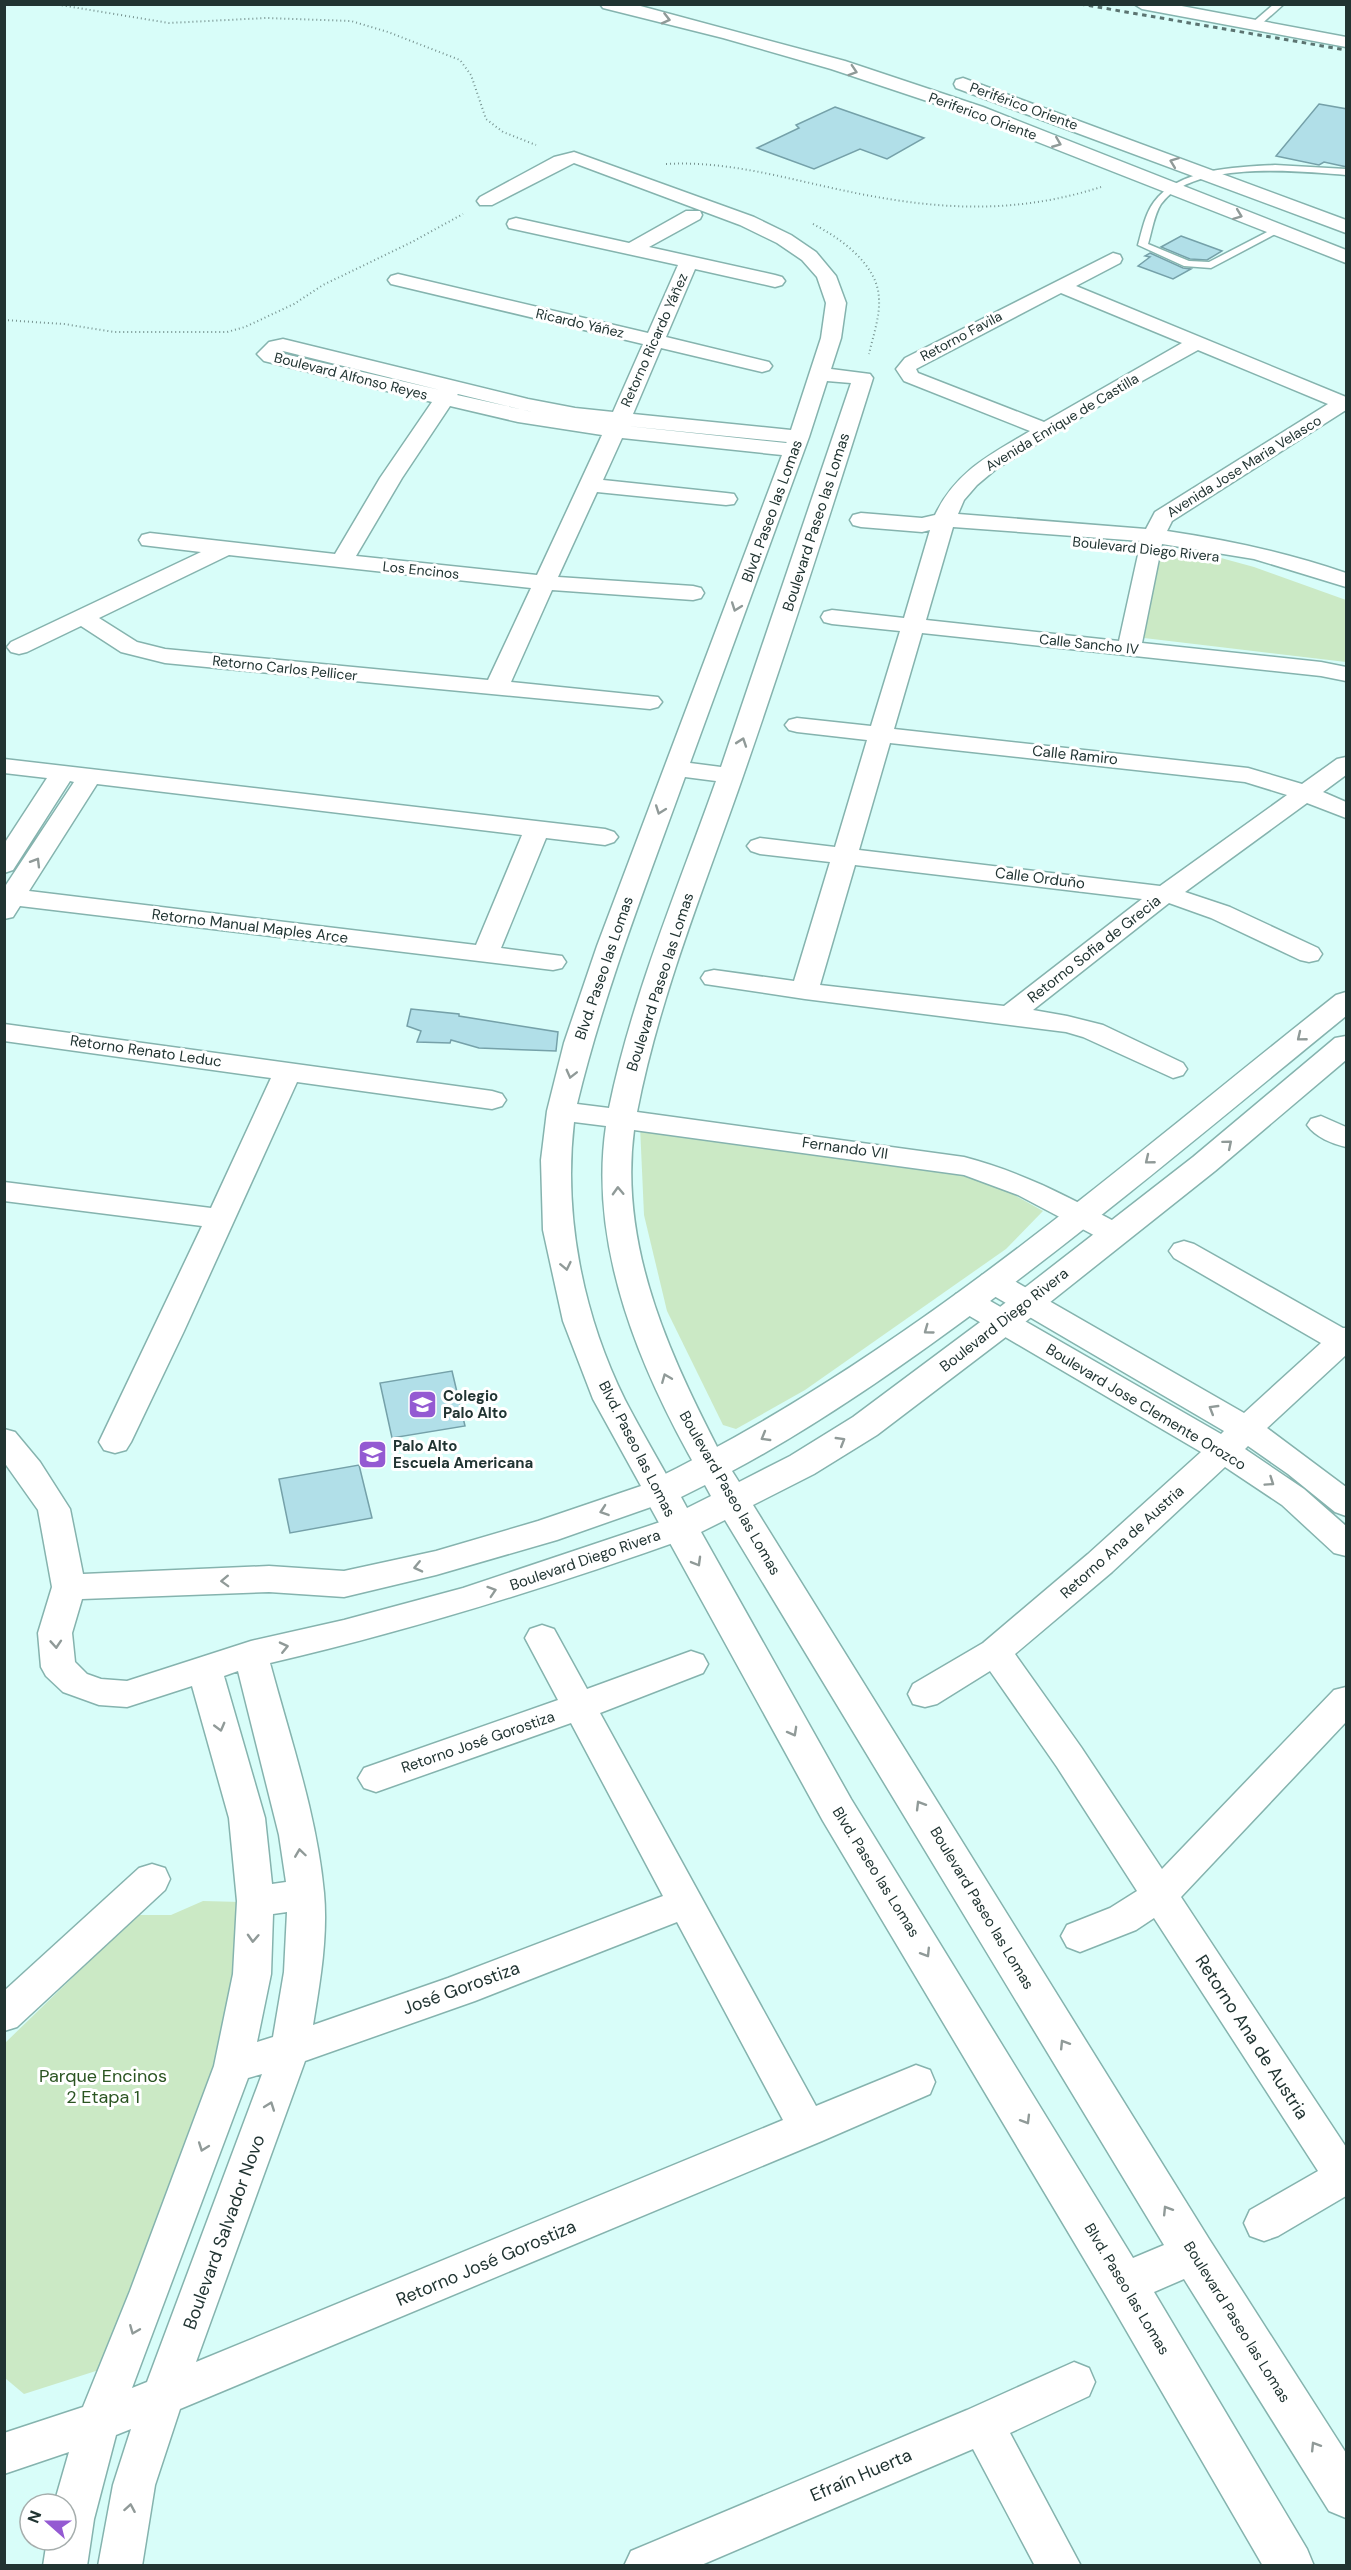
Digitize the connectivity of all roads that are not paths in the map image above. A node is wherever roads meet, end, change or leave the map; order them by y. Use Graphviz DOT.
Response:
graph roads {
  1 [pos="609,4"];
  2 [pos="1142,4"];
  3 [pos="1280,4"];
  4 [pos="1255,25"];
  5 [pos="1347,42"];
  6 [pos="941,77"];
  7 [pos="1347,172"];
  8 [pos="1207,175"];
  9 [pos="1173,189"];
  10 [pos="486,201"];
  11 [pos="693,215"];
  12 [pos="516,224"];
  13 [pos="1347,227"];
  14 [pos="1278,230"];
  15 [pos="632,249"];
  16 [pos="1347,257"];
  17 [pos="1113,259"];
  18 [pos="688,261"];
  19 [pos="398,280"];
  20 [pos="775,281"];
  21 [pos="1060,286"];
  22 [pos="653,339"];
  23 [pos="1197,343"];
  24 [pos="762,366"];
  25 [pos="819,374"];
  26 [pos="447,393"];
  27 [pos="1345,404"];
  28 [pos="617,425"];
  29 [pos="1046,430"];
  30 [pos="796,443"];
  31 [pos="591,485"];
  32 [pos="726,499"];
  33 [pos="861,520"];
  34 [pos="936,525"];
  35 [pos="150,540"];
  36 [pos="1152,542"];
  37 [pos="227,548"];
  38 [pos="342,561"];
  39 [pos="1337,577"];
  40 [pos="544,583"];
  41 [pos="693,593"];
  42 [pos="1347,595"];
  43 [pos="832,617"];
  44 [pos="84,618"];
  45 [pos="911,626"];
  46 [pos="19,647"];
  47 [pos="1129,648"];
  48 [pos="1347,674"];
  49 [pos="496,688"];
  50 [pos="650,702"];
  51 [pos="797,725"];
  52 [pos="880,735"];
  53 [pos="1347,764"];
  54 [pos="4,766"];
  55 [pos="675,768"];
  56 [pos="63,772"];
  57 [pos="730,775"];
  58 [pos="90,776"];
  59 [pos="1305,793"];
  60 [pos="1347,810"];
  61 [pos="537,829"];
  62 [pos="605,837"];
  63 [pos="760,846"];
  64 [pos="844,856"];
  65 [pos="4,864"];
  66 [pos="1165,894"];
  67 [pos="8,902"];
  68 [pos="485,954"];
  69 [pos="1309,954"];
  70 [pos="553,962"];
  71 [pos="714,978"];
  72 [pos="805,991"];
  73 [pos="1347,1001"];
  74 [pos="1010,1015"];
  75 [pos="4,1032"];
  76 [pos="1347,1046"];
  77 [pos="1173,1069"];
  78 [pos="288,1070"];
  79 [pos="492,1100"];
  80 [pos="561,1111"];
  81 [pos="622,1119"];
  82 [pos="1321,1125"];
  83 [pos="1347,1138"];
  84 [pos="4,1191"];
  85 [pos="1082,1215"];
  86 [pos="221,1220"];
  87 [pos="1115,1234"];
  88 [pos="1184,1251"];
  89 [pos="993,1282"];
  90 [pos="967,1301"];
  91 [pos="1015,1312"];
  92 [pos="1345,1340"];
  93 [pos="4,1440"];
  94 [pos="1235,1440"];
  95 [pos="115,1442"];
  96 [pos="712,1468"];
  97 [pos="660,1492"];
  98 [pos="732,1502"];
  99 [pos="1347,1504"];
  100 [pos="678,1528"];
  101 [pos="1347,1544"];
  102 [pos="69,1587"];
  103 [pos="542,1638"];
  104 [pos="995,1652"];
  105 [pos="251,1654"];
  106 [pos="691,1664"];
  107 [pos="205,1670"];
  108 [pos="925,1694"];
  109 [pos="1347,1700"];
  110 [pos="580,1706"];
  111 [pos="281,1773"];
  112 [pos="376,1778"];
  113 [pos="237,1783"];
  114 [pos="152,1879"];
  115 [pos="306,1895"];
  116 [pos="1159,1896"];
  117 [pos="255,1901"];
  118 [pos="687,1903"];
  119 [pos="1080,1936"];
  120 [pos="4,2015"];
  121 [pos="290,2050"];
  122 [pos="233,2066"];
  123 [pos="916,2082"];
  124 [pos="808,2129"];
  125 [pos="1346,2177"];
  126 [pos="1264,2223"];
  127 [pos="1193,2253"];
  128 [pos="1124,2284"];
  129 [pos="1074,2382"];
  130 [pos="164,2396"];
  131 [pos="98,2422"];
  132 [pos="982,2424"];
  133 [pos="9,2448"];
  134 [pos="1347,2495"];
  135 [pos="65,2565"];
  136 [pos="120,2565"];
  137 [pos="646,2565"];
  138 [pos="1059,2565"];
  139 [pos="1290,2565"];
  1 -- 9 [label="main road, Periferico Oriente, one-way"];
  2 -- 4 [label="street"];
  3 -- 4 [label="lane"];
  4 -- 5 [label="street"];
  8 -- 6 [label="main road, Periférico Oriente, one-way"];
  7 -- 8 [label="lane"];
  8 -- 9 [label="lane"];
  8 -- 13 [label="main road, Periférico Oriente"];
  9 -- 14 [label="main road, Periferico Oriente, one-way"];
  9 -- 14 [label="lane"];
  10 -- 25 [label="street, Blvd. Paseo las Lomas"];
  11 -- 15 [label="street"];
  12 -- 15 [label="street, Retorno Ricardo Yáñez"];
  14 -- 16 [label="main road, Periferico Oriente"];
  15 -- 18 [label="street, Retorno Ricardo Yáñez"];
  17 -- 21 [label="street, Retorno Favila"];
  18 -- 20 [label="street, Retorno Ricardo Yáñez"];
  18 -- 22 [label="street, Retorno Ricardo Yáñez"];
  19 -- 22 [label="street, Ricardo Yáñez"];
  21 -- 23 [label="street"];
  21 -- 29 [label="street, Retorno Favila"];
  22 -- 24 [label="street, Ricardo Yáñez"];
  22 -- 28 [label="street, Retorno Ricardo Yáñez"];
  23 -- 27 [label="street"];
  23 -- 29 [label="street, Avenida Enrique de Castilla"];
  25 -- 30 [label="street, Blvd. Paseo las Lomas"];
  57 -- 25 [label="street, Boulevard Paseo las Lomas, one-way"];
  26 -- 26 [label="street, Boulevard Alfonso Reyes"];
  26 -- 28 [label="street, Boulevard Alfonso Reyes"];
  26 -- 38 [label="street"];
  27 -- 36 [label="street, Avenida Jose Maria Velasco"];
  28 -- 30 [label="street, Boulevard Alfonso Reyes"];
  28 -- 31 [label="street"];
  29 -- 34 [label="street, Avenida Enrique de Castilla"];
  30 -- 55 [label="street, Blvd. Paseo las Lomas, one-way"];
  31 -- 32 [label="street"];
  31 -- 40 [label="street"];
  33 -- 34 [label="street, Boulevard Diego Rivera"];
  34 -- 36 [label="street, Boulevard Diego Rivera"];
  34 -- 45 [label="street"];
  35 -- 37 [label="street, Los Encinos"];
  36 -- 39 [label="street, Boulevard Diego Rivera"];
  36 -- 47 [label="street"];
  37 -- 38 [label="street, Los Encinos"];
  37 -- 44 [label="street"];
  38 -- 40 [label="street, Los Encinos"];
  39 -- 42 [label="street, Boulevard Diego Rivera"];
  40 -- 41 [label="street, Los Encinos"];
  40 -- 49 [label="street"];
  43 -- 45 [label="street, Calle Sancho IV"];
  44 -- 46 [label="street"];
  44 -- 49 [label="street, Retorno Carlos Pellicer"];
  45 -- 47 [label="street, Calle Sancho IV"];
  45 -- 52 [label="street"];
  47 -- 48 [label="street, Calle Sancho IV"];
  49 -- 50 [label="street, Retorno Carlos Pellicer"];
  51 -- 52 [label="street, Calle Ramiro"];
  52 -- 59 [label="street, Calle Ramiro"];
  52 -- 64 [label="street"];
  53 -- 59 [label="street, Retorno Sofia de Grecia"];
  54 -- 56 [label="street"];
  55 -- 57 [label="street"];
  55 -- 80 [label="street, Blvd. Paseo las Lomas, one-way"];
  56 -- 58 [label="street"];
  56 -- 65 [label="street"];
  57 -- 81 [label="street, Boulevard Paseo las Lomas"];
  58 -- 61 [label="street"];
  67 -- 58 [label="street, one-way"];
  59 -- 60 [label="street, Calle Ramiro"];
  59 -- 66 [label="street, Retorno Sofia de Grecia"];
  61 -- 62 [label="street"];
  61 -- 68 [label="street"];
  63 -- 64 [label="street, Calle Orduño"];
  64 -- 66 [label="street, Calle Orduño"];
  64 -- 72 [label="street"];
  66 -- 69 [label="street, Calle Orduño"];
  66 -- 74 [label="street, Retorno Sofia de Grecia"];
  67 -- 68 [label="street, Retorno Manual Maples Arce"];
  68 -- 70 [label="street, Retorno Manual Maples Arce"];
  71 -- 72 [label="street"];
  72 -- 74 [label="street"];
  73 -- 85 [label="main road, one-way"];
  74 -- 77 [label="street"];
  75 -- 78 [label="street, Retorno Renato Leduc"];
  87 -- 76 [label="main road, Boulevard Diego Rivera, one-way"];
  78 -- 79 [label="street, Retorno Renato Leduc"];
  78 -- 86 [label="street"];
  80 -- 81 [label="street, Fernando VII"];
  80 -- 97 [label="street, Blvd. Paseo las Lomas, one-way"];
  81 -- 85 [label="street, Fernando VII"];
  96 -- 81 [label="street, Boulevard Paseo las Lomas, one-way"];
  82 -- 83 [label="street"];
  84 -- 86 [label="street"];
  85 -- 87 [label="street, Fernando VII"];
  85 -- 89 [label="main road"];
  86 -- 95 [label="street"];
  87 -- 91 [label="main road, Boulevard Diego Rivera"];
  88 -- 92 [label="street"];
  89 -- 90 [label="main road"];
  89 -- 91 [label="street, Boulevard Jose Clemente Orozco"];
  90 -- 91 [label="street, Boulevard Jose Clemente Orozco"];
  90 -- 96 [label="main road, one-way"];
  91 -- 94 [label="street, Boulevard Jose Clemente Orozco"];
  98 -- 91 [label="main road, Boulevard Diego Rivera, one-way"];
  92 -- 94 [label="street, Retorno Ana de Austria"];
  93 -- 102 [label="street, Boulevard Diego Rivera"];
  94 -- 99 [label="street, Boulevard Jose Clemente Orozco"];
  94 -- 101 [label="street, Boulevard Jose Clemente Orozco, one-way"];
  94 -- 104 [label="street, Retorno Ana de Austria"];
  96 -- 97 [label="main road"];
  96 -- 98 [label="main road, Boulevard Paseo las Lomas"];
  97 -- 100 [label="main road, Blvd. Paseo las Lomas"];
  97 -- 102 [label="street, one-way"];
  98 -- 100 [label="main road, Boulevard Diego Rivera"];
  127 -- 98 [label="main road, Boulevard Paseo las Lomas, one-way"];
  105 -- 100 [label="street, Boulevard Diego Rivera, one-way"];
  100 -- 128 [label="main road, Blvd. Paseo las Lomas, one-way"];
  102 -- 107 [label="street, Boulevard Diego Rivera, one-way"];
  103 -- 110 [label="street"];
  104 -- 108 [label="street, Retorno Ana de Austria"];
  104 -- 116 [label="street, Retorno Ana de Austria"];
  105 -- 107 [label="street, Boulevard Diego Rivera"];
  105 -- 111 [label="street, Boulevard Salvador Novo"];
  106 -- 110 [label="street, Retorno José Gorostiza"];
  107 -- 113 [label="street, one-way"];
  109 -- 116 [label="street"];
  110 -- 112 [label="street, Retorno José Gorostiza"];
  110 -- 118 [label="street"];
  111 -- 113 [label="street"];
  115 -- 111 [label="street, Boulevard Salvador Novo, one-way"];
  113 -- 117 [label="street"];
  114 -- 120 [label="street"];
  115 -- 117 [label="street"];
  115 -- 121 [label="street, Boulevard Salvador Novo"];
  116 -- 119 [label="street"];
  116 -- 125 [label="street, Retorno Ana de Austria"];
  117 -- 122 [label="street, one-way"];
  118 -- 121 [label="street, José Gorostiza"];
  118 -- 124 [label="street"];
  121 -- 122 [label="street, José Gorostiza"];
  130 -- 121 [label="street, Boulevard Salvador Novo, one-way"];
  122 -- 131 [label="street, one-way"];
  123 -- 124 [label="street, Retorno José Gorostiza"];
  124 -- 130 [label="street, Retorno José Gorostiza"];
  125 -- 126 [label="street, Retorno Ana de Austria"];
  127 -- 128 [label="main road"];
  134 -- 127 [label="main road, Boulevard Paseo las Lomas, one-way"];
  128 -- 139 [label="main road, Blvd. Paseo las Lomas"];
  129 -- 132 [label="street, Efraín Huerta"];
  130 -- 131 [label="street, Retorno José Gorostiza"];
  136 -- 130 [label="street, Boulevard Salvador Novo, one-way"];
  131 -- 133 [label="street, Retorno José Gorostiza"];
  131 -- 135 [label="street"];
  132 -- 137 [label="street, Efraín Huerta"];
  132 -- 138 [label="street"];
}
